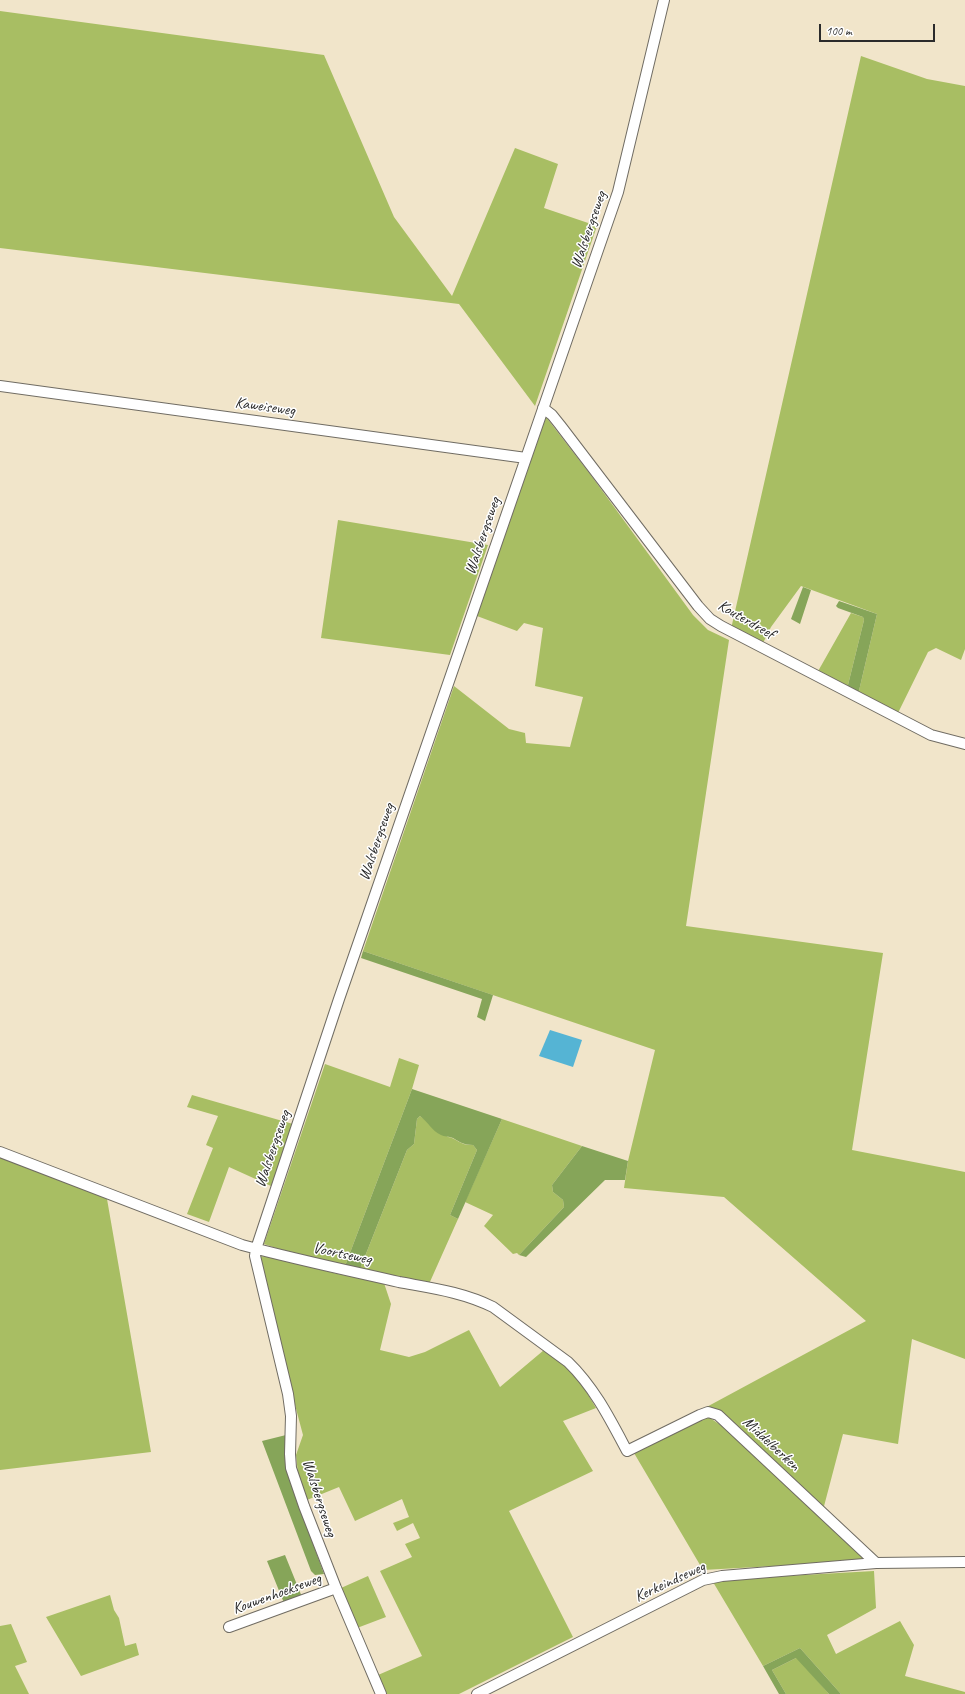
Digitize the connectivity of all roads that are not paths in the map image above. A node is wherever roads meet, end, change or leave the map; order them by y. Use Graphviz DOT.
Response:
graph roads {
  1 [pos="664,0"];
  2 [pos="0,386"];
  3 [pos="543,408"];
  4 [pos="526,458"];
  5 [pos="965,744"];
  6 [pos="0,1152"];
  7 [pos="256,1249"];
  8 [pos="627,1451"];
  9 [pos="965,1562"];
  10 [pos="876,1564"];
  11 [pos="336,1588"];
  12 [pos="229,1627"];
  13 [pos="381,1694"];
  14 [pos="477,1694"];
  1 -- 3 [label="street, Walsbergseweg"];
  2 -- 4 [label="street, Kaweiseweg"];
  3 -- 4 [label="street, Walsbergseweg"];
  3 -- 5 [label="street, Kouterdreef"];
  4 -- 7 [label="street, Walsbergseweg"];
  6 -- 7 [label="street, Voortseweg"];
  7 -- 8 [label="street, Voortseweg"];
  7 -- 11 [label="street, Walsbergseweg"];
  8 -- 10 [label="street, Middelberken"];
  9 -- 10 [label="street, Kerkeindseweg"];
  10 -- 14 [label="street, Kerkeindseweg"];
  11 -- 12 [label="street, Kouwenhoekseweg"];
  11 -- 13 [label="street, Walsbergseweg"];
}
